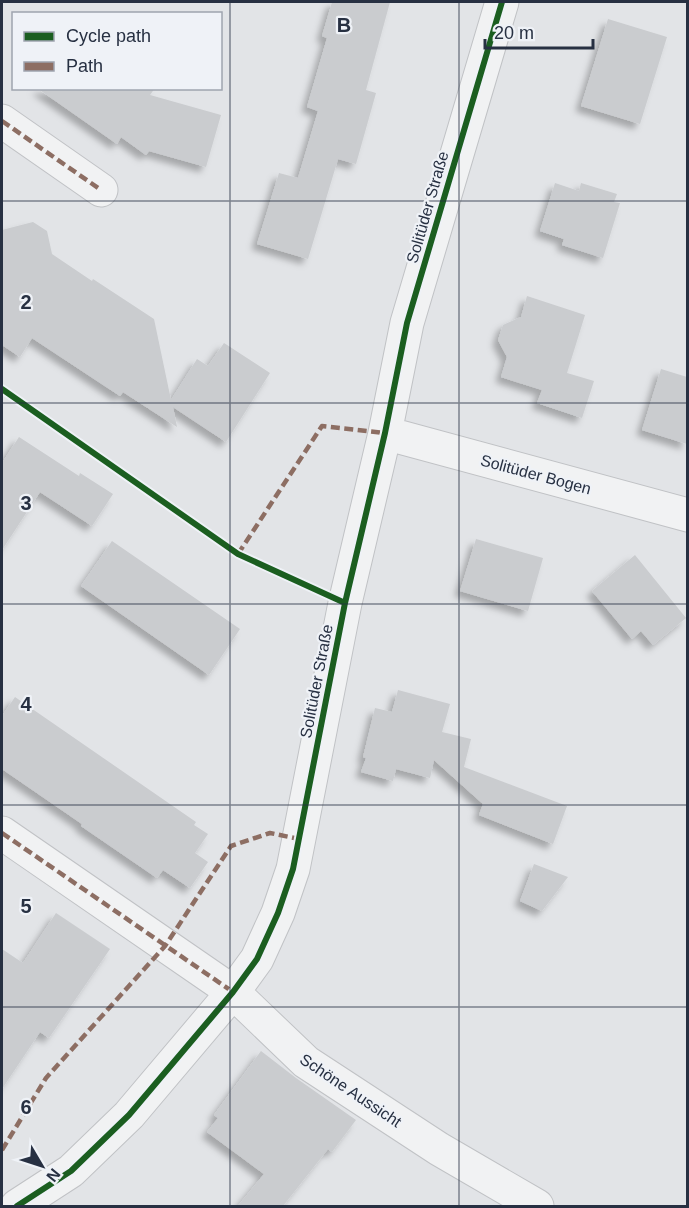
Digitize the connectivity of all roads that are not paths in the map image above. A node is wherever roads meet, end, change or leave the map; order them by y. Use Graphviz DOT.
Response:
graph roads {
  1 [pos="502,2"];
  2 [pos="2,121"];
  3 [pos="101,190"];
  4 [pos="385,433"];
  5 [pos="687,515"];
  6 [pos="2,833"];
  7 [pos="233,992"];
  8 [pos="18,1206"];
  9 [pos="537,1206"];
  1 -- 4 [label="street, Solitüder Straße"];
  2 -- 3 [label="street"];
  4 -- 5 [label="street, Solitüder Bogen"];
  4 -- 7 [label="street, Solitüder Straße"];
  6 -- 7 [label="street, Schöne Aussicht"];
  7 -- 8 [label="street, Solitüder Straße"];
  7 -- 9 [label="street, Schöne Aussicht"];
}
